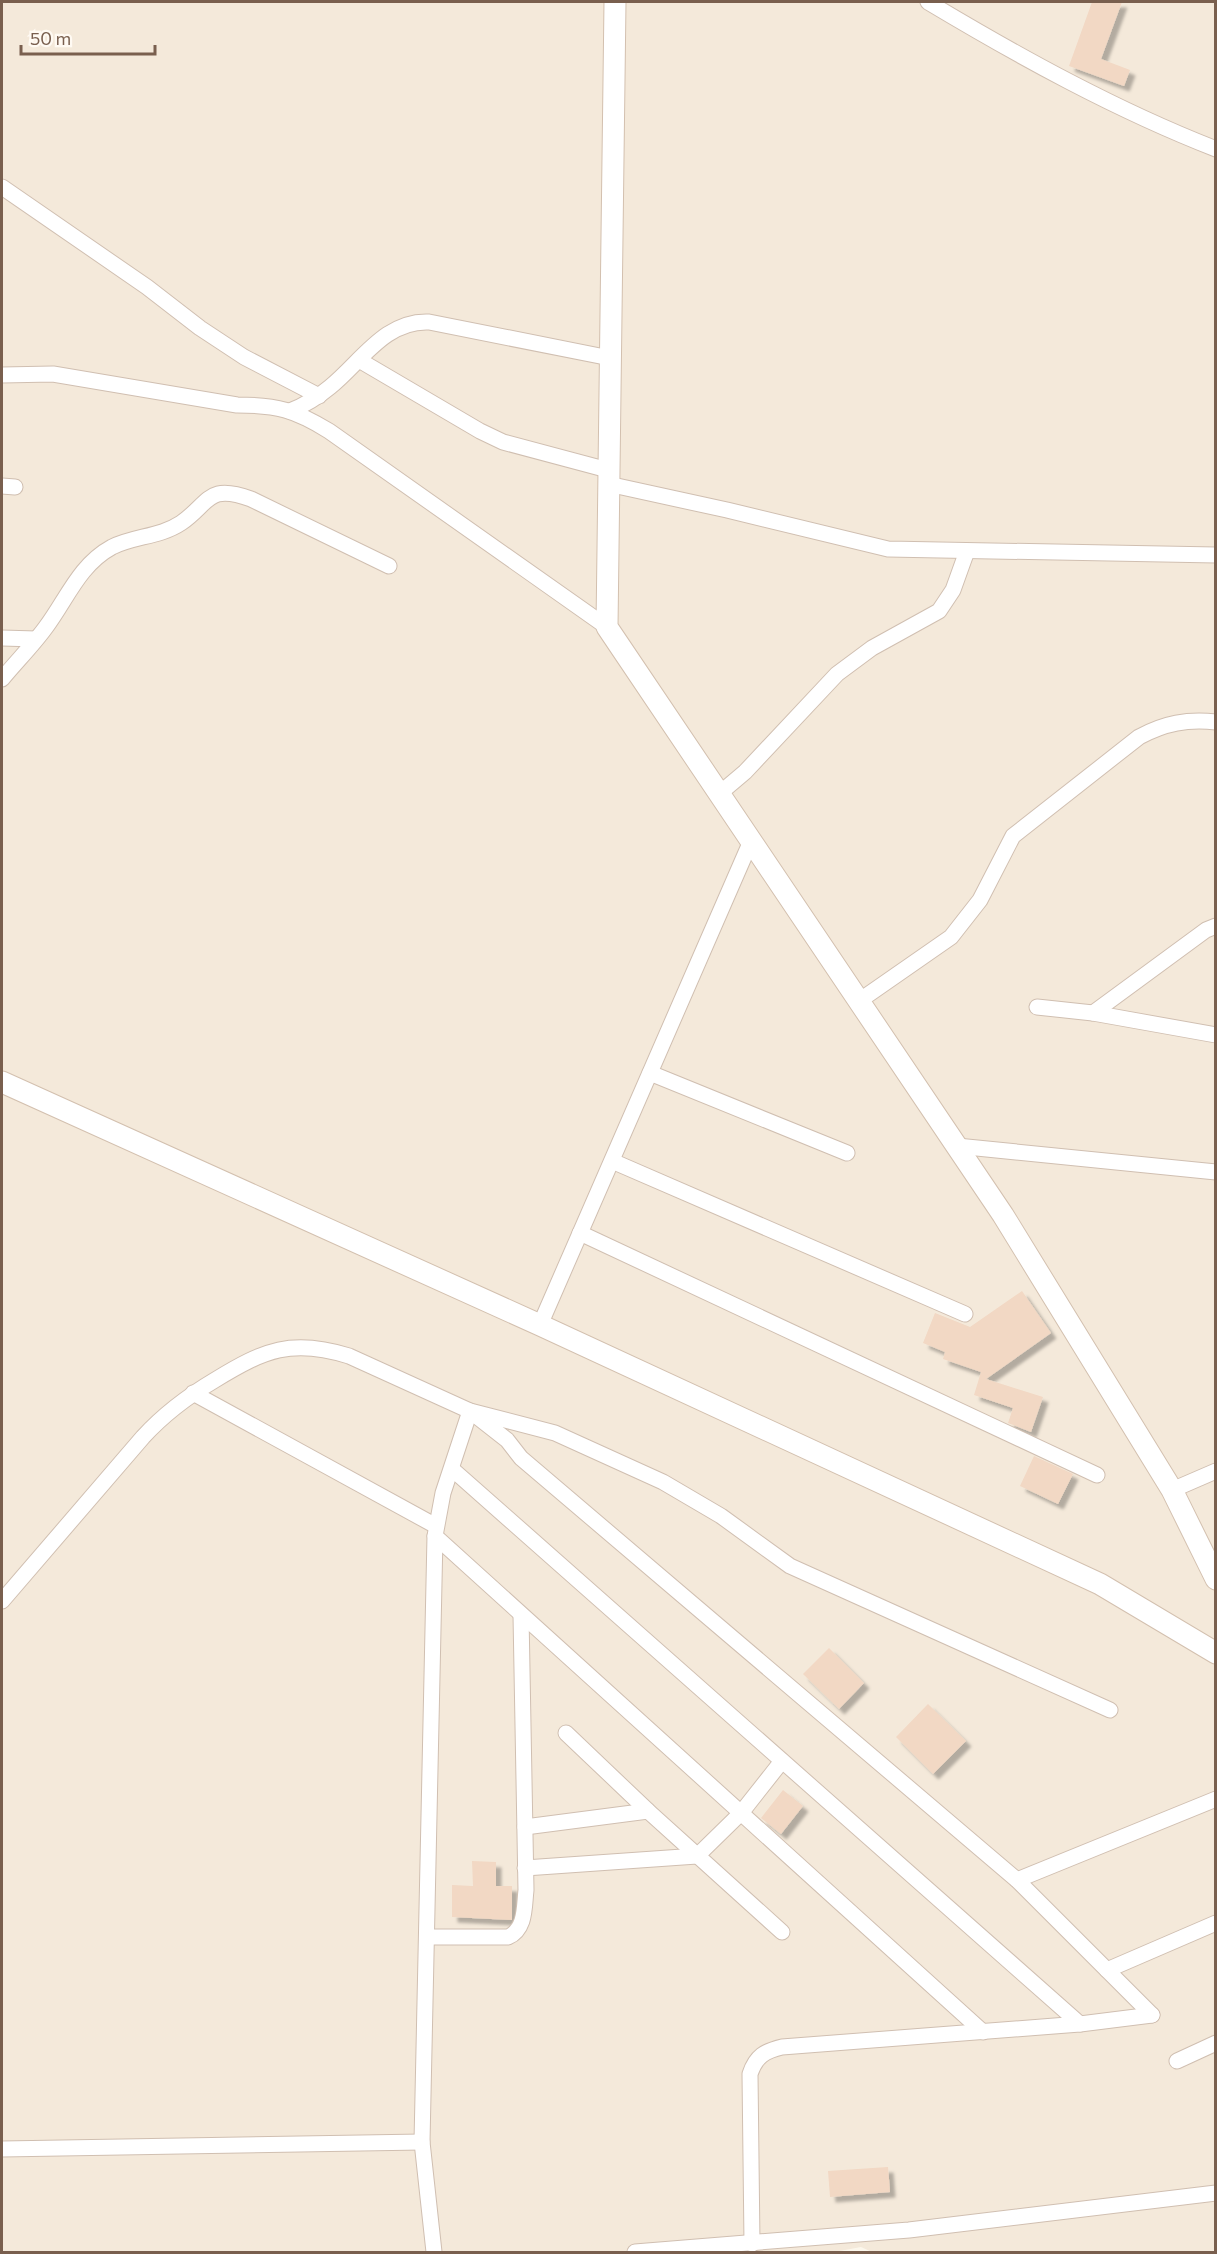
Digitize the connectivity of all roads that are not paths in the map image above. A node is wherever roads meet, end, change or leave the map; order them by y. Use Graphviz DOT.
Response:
graph roads {
  1 [pos="615,2"];
  2 [pos="928,2"];
  3 [pos="1215,149"];
  4 [pos="2,187"];
  5 [pos="610,358"];
  6 [pos="359,360"];
  7 [pos="2,375"];
  8 [pos="319,396"];
  9 [pos="290,411"];
  10 [pos="608,477"];
  11 [pos="967,551"];
  12 [pos="1215,555"];
  13 [pos="389,566"];
  14 [pos="607,627"];
  15 [pos="2,638"];
  16 [pos="36,639"];
  17 [pos="2,679"];
  18 [pos="1215,722"];
  19 [pos="719,794"];
  20 [pos="751,841"];
  21 [pos="1215,926"];
  22 [pos="859,1001"];
  23 [pos="1037,1007"];
  24 [pos="1093,1012"];
  25 [pos="1215,1035"];
  26 [pos="650,1073"];
  27 [pos="2,1082"];
  28 [pos="957,1146"];
  29 [pos="847,1153"];
  30 [pos="612,1161"];
  31 [pos="1215,1172"];
  32 [pos="580,1233"];
  33 [pos="965,1314"];
  34 [pos="540,1325"];
  35 [pos="193,1393"];
  36 [pos="471,1410"];
  37 [pos="452,1469"];
  38 [pos="1215,1471"];
  39 [pos="1097,1475"];
  40 [pos="1173,1490"];
  41 [pos="436,1531"];
  42 [pos="1215,1579"];
  43 [pos="2,1601"];
  44 [pos="521,1615"];
  45 [pos="1215,1653"];
  46 [pos="1110,1710"];
  47 [pos="566,1733"];
  48 [pos="782,1761"];
  49 [pos="1215,1799"];
  50 [pos="648,1811"];
  51 [pos="741,1813"];
  52 [pos="525,1827"];
  53 [pos="697,1856"];
  54 [pos="525,1868"];
  55 [pos="1017,1880"];
  56 [pos="1215,1923"];
  57 [pos="782,1932"];
  58 [pos="427,1937"];
  59 [pos="1107,1970"];
  60 [pos="1080,2024"];
  61 [pos="983,2032"];
  62 [pos="1215,2043"];
  63 [pos="1177,2061"];
  64 [pos="422,2142"];
  65 [pos="2,2149"];
  66 [pos="1215,2193"];
  67 [pos="752,2244"];
  68 [pos="434,2253"];
  69 [pos="635,2253"];
  1 -- 5 [label="main road"];
  2 -- 3 [label="street"];
  4 -- 8 [label="street"];
  5 -- 6 [label="street"];
  5 -- 10 [label="main road"];
  6 -- 8 [label="street"];
  6 -- 10 [label="street"];
  7 -- 9 [label="street"];
  8 -- 9 [label="street"];
  9 -- 14 [label="street"];
  10 -- 11 [label="street"];
  10 -- 14 [label="main road"];
  11 -- 12 [label="street"];
  11 -- 19 [label="street"];
  13 -- 16 [label="street"];
  14 -- 19 [label="main road"];
  15 -- 16 [label="street"];
  16 -- 17 [label="street"];
  18 -- 22 [label="street"];
  19 -- 20 [label="main road"];
  20 -- 22 [label="main road"];
  20 -- 26 [label="street"];
  21 -- 24 [label="street"];
  22 -- 28 [label="main road"];
  23 -- 24 [label="street"];
  24 -- 25 [label="street"];
  26 -- 29 [label="street"];
  26 -- 30 [label="street"];
  27 -- 34 [label="main road"];
  28 -- 31 [label="street"];
  28 -- 40 [label="main road"];
  30 -- 32 [label="street"];
  30 -- 33 [label="street"];
  32 -- 34 [label="street"];
  32 -- 39 [label="street"];
  34 -- 45 [label="main road"];
  35 -- 36 [label="street"];
  35 -- 41 [label="street"];
  35 -- 43 [label="street"];
  36 -- 37 [label="street"];
  36 -- 46 [label="street"];
  36 -- 55 [label="street"];
  37 -- 41 [label="street"];
  37 -- 48 [label="street"];
  38 -- 40 [label="street"];
  40 -- 42 [label="main road"];
  41 -- 44 [label="street"];
  41 -- 58 [label="street"];
  44 -- 51 [label="street"];
  44 -- 52 [label="street"];
  47 -- 50 [label="street"];
  48 -- 51 [label="street"];
  48 -- 60 [label="street"];
  49 -- 55 [label="street"];
  50 -- 52 [label="street"];
  50 -- 53 [label="street"];
  51 -- 53 [label="street"];
  51 -- 61 [label="street"];
  52 -- 54 [label="street"];
  53 -- 54 [label="street"];
  53 -- 57 [label="street"];
  54 -- 58 [label="street"];
  55 -- 59 [label="street"];
  56 -- 59 [label="street"];
  58 -- 64 [label="street"];
  59 -- 60 [label="street"];
  60 -- 61 [label="street"];
  61 -- 67 [label="street"];
  62 -- 63 [label="street"];
  64 -- 65 [label="street"];
  64 -- 68 [label="street"];
  66 -- 67 [label="street"];
  67 -- 69 [label="street"];
}
